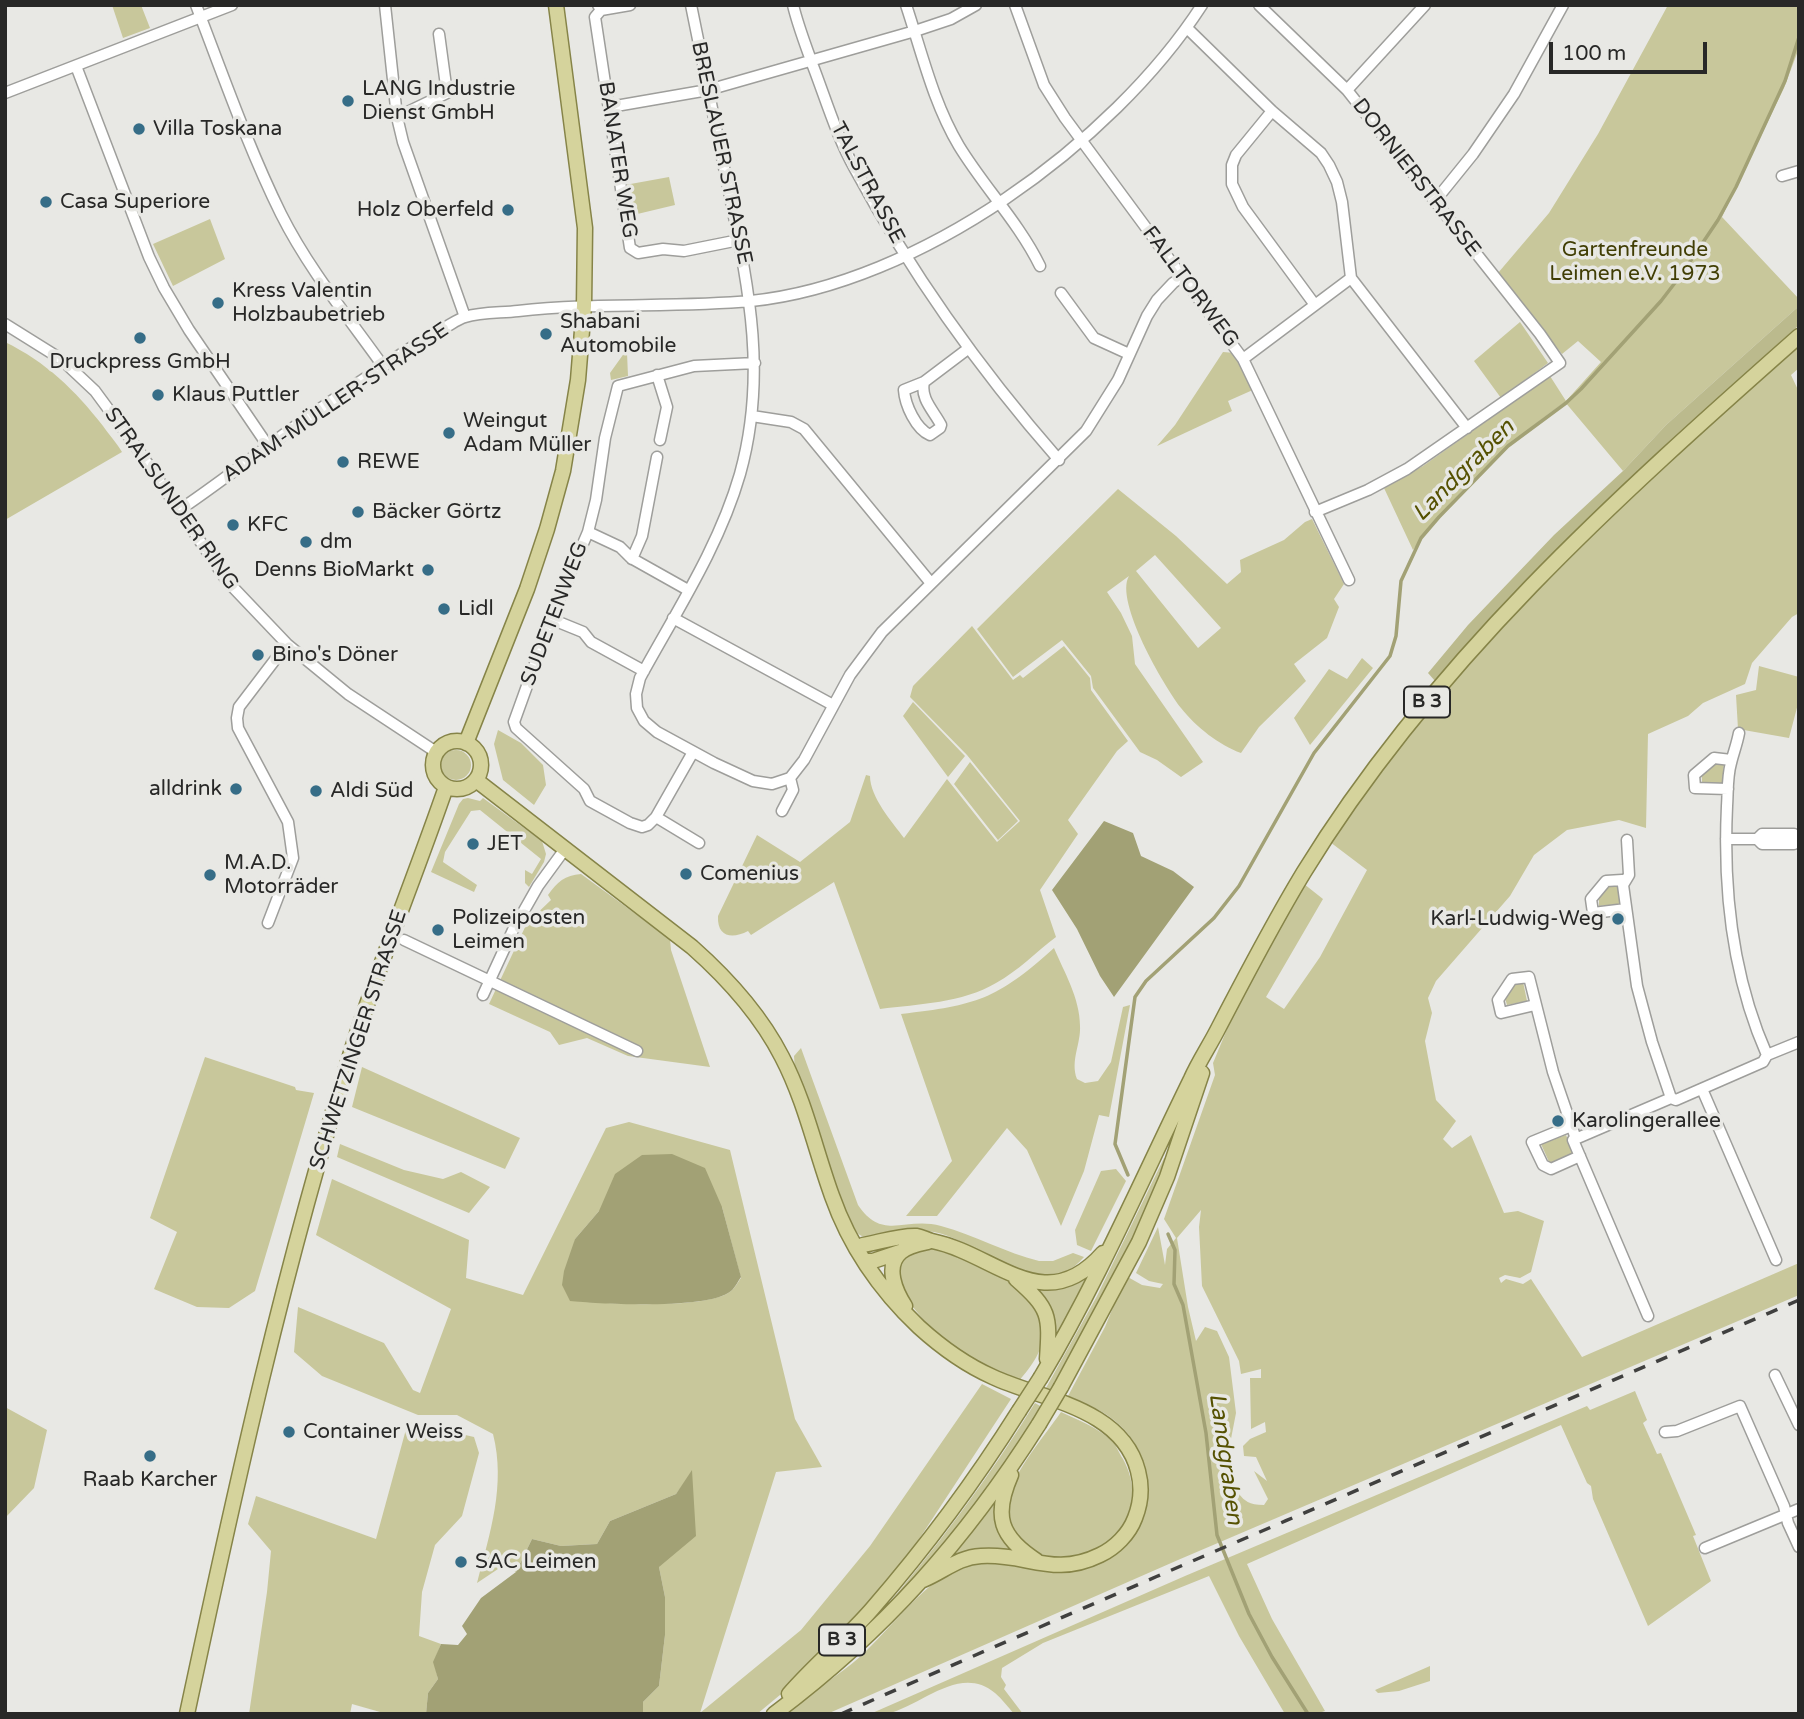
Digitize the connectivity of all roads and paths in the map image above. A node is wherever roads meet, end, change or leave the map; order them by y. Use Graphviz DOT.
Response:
graph roads {
  1 [pos="232,5"];
  2 [pos="385,5"];
  3 [pos="556,5"];
  4 [pos="630,5"];
  5 [pos="691,5"];
  6 [pos="793,5"];
  7 [pos="906,5"];
  8 [pos="976,5"];
  9 [pos="1015,5"];
  10 [pos="1202,5"];
  11 [pos="1259,5"];
  12 [pos="1425,5"];
  13 [pos="1563,5"];
  14 [pos="600,8"];
  15 [pos="198,11"];
  16 [pos="1187,28"];
  17 [pos="915,31"];
  18 [pos="439,34"];
  19 [pos="811,60"];
  20 [pos="76,66"];
  21 [pos="708,90"];
  22 [pos="1348,90"];
  23 [pos="5,93"];
  24 [pos="610,107"];
  25 [pos="1272,111"];
  26 [pos="397,117"];
  27 [pos="1082,142"];
  28 [pos="1799,171"];
  29 [pos="1782,176"];
  30 [pos="1435,201"];
  31 [pos="998,204"];
  32 [pos="739,240"];
  33 [pos="905,255"];
  34 [pos="1040,266"];
  35 [pos="1183,276"];
  36 [pos="1351,278"];
  37 [pos="1061,293"];
  38 [pos="750,301"];
  39 [pos="1315,304"];
  40 [pos="584,306"];
  41 [pos="465,317"];
  42 [pos="5,324"];
  43 [pos="1799,336"];
  44 [pos="969,348"];
  45 [pos="1129,354"];
  46 [pos="1243,359"];
  47 [pos="755,363"];
  48 [pos="383,366"];
  49 [pos="657,375"];
  50 [pos="924,382"];
  51 [pos="752,416"];
  52 [pos="1467,428"];
  53 [pos="660,440"];
  54 [pos="268,446"];
  55 [pos="657,457"];
  56 [pos="1059,460"];
  57 [pos="178,511"];
  58 [pos="1315,512"];
  59 [pos="588,532"];
  60 [pos="632,559"];
  61 [pos="1349,580"];
  62 [pos="930,582"];
  63 [pos="688,590"];
  64 [pos="551,618"];
  65 [pos="673,618"];
  66 [pos="287,644"];
  67 [pos="644,671"];
  68 [pos="833,705"];
  69 [pos="1739,733"];
  70 [pos="466,743"];
  71 [pos="436,752"];
  72 [pos="693,752"];
  73 [pos="1731,760"];
  74 [pos="790,778"];
  75 [pos="476,780"];
  76 [pos="446,787"];
  77 [pos="1728,789"];
  78 [pos="782,811"];
  79 [pos="656,817"];
  80 [pos="1726,839"];
  81 [pos="1799,839"];
  82 [pos="1627,841"];
  83 [pos="699,843"];
  84 [pos="565,849"];
  85 [pos="1623,885"];
  86 [pos="1626,909"];
  87 [pos="268,923"];
  88 [pos="404,940"];
  89 [pos="490,981"];
  90 [pos="483,995"];
  91 [pos="1535,1005"];
  92 [pos="1213,1038"];
  93 [pos="1799,1042"];
  94 [pos="637,1051"];
  95 [pos="1767,1055"];
  96 [pos="1702,1089"];
  97 [pos="1671,1098"];
  98 [pos="1571,1126"];
  99 [pos="1576,1139"];
  100 [pos="1580,1156"];
  101 [pos="1116,1238"];
  102 [pos="931,1241"];
  103 [pos="900,1252"];
  104 [pos="860,1256"];
  105 [pos="1776,1260"];
  106 [pos="1013,1277"];
  107 [pos="1648,1316"];
  108 [pos="912,1320"];
  109 [pos="1044,1372"];
  110 [pos="1775,1375"];
  111 [pos="1799,1425"];
  112 [pos="1665,1432"];
  113 [pos="1021,1451"];
  114 [pos="1799,1509"];
  115 [pos="1786,1514"];
  116 [pos="1799,1547"];
  117 [pos="1705,1548"];
  118 [pos="1041,1564"];
  119 [pos="923,1580"];
  120 [pos="187,1714"];
  121 [pos="773,1714"];
  1 -- 15 [label="street"];
  2 -- 26 [label="street"];
  3 -- 40 [label="main road"];
  4 -- 14 [label="street"];
  5 -- 21 [label="street, BRESLAUER STRASSE"];
  6 -- 19 [label="street, TALSTRASSE"];
  7 -- 17 [label="street"];
  8 -- 17 [label="street"];
  9 -- 27 [label="street, FALLTORWEG"];
  10 -- 16 [label="street, ADAM-MÜLLER-STRASSE"];
  11 -- 22 [label="street, DORNIERSTRASSE"];
  12 -- 22 [label="street"];
  13 -- 30 [label="street"];
  14 -- 24 [label="street, BANATER WEG"];
  15 -- 20 [label="street"];
  15 -- 48 [label="street"];
  16 -- 25 [label="street"];
  16 -- 27 [label="street, ADAM-MÜLLER-STRASSE"];
  17 -- 19 [label="street"];
  17 -- 31 [label="street"];
  18 -- 26 [label="street"];
  19 -- 21 [label="street"];
  19 -- 33 [label="street, TALSTRASSE"];
  20 -- 23 [label="street"];
  20 -- 54 [label="street"];
  21 -- 24 [label="street"];
  21 -- 32 [label="street, BRESLAUER STRASSE"];
  22 -- 30 [label="street, DORNIERSTRASSE"];
  24 -- 32 [label="street, BANATER WEG"];
  25 -- 36 [label="street"];
  25 -- 39 [label="street"];
  26 -- 41 [label="street"];
  27 -- 31 [label="street, ADAM-MÜLLER-STRASSE"];
  27 -- 35 [label="street, FALLTORWEG"];
  28 -- 29 [label="street"];
  30 -- 52 [label="street, DORNIERSTRASSE"];
  31 -- 33 [label="street, ADAM-MÜLLER-STRASSE"];
  31 -- 34 [label="street"];
  32 -- 38 [label="street, BRESLAUER STRASSE"];
  33 -- 38 [label="street, ADAM-MÜLLER-STRASSE"];
  33 -- 44 [label="street, TALSTRASSE"];
  35 -- 45 [label="street"];
  35 -- 46 [label="street, FALLTORWEG"];
  36 -- 39 [label="street"];
  36 -- 52 [label="street"];
  37 -- 45 [label="street"];
  38 -- 40 [label="street, ADAM-MÜLLER-STRASSE"];
  38 -- 47 [label="street, BRESLAUER STRASSE"];
  39 -- 46 [label="street"];
  40 -- 41 [label="street, ADAM-MÜLLER-STRASSE"];
  40 -- 70 [label="main road"];
  41 -- 48 [label="street, ADAM-MÜLLER-STRASSE"];
  42 -- 57 [label="street, STRALSUNDER RING"];
  43 -- 92 [label="main road, B 3"];
  44 -- 50 [label="street"];
  44 -- 56 [label="street, TALSTRASSE"];
  45 -- 56 [label="street"];
  46 -- 58 [label="street, FALLTORWEG"];
  47 -- 49 [label="street, SUDETENWEG"];
  47 -- 51 [label="street, BRESLAUER STRASSE"];
  48 -- 54 [label="street, ADAM-MÜLLER-STRASSE"];
  49 -- 53 [label="street"];
  49 -- 59 [label="street, SUDETENWEG"];
  50 -- 50 [label="street"];
  51 -- 62 [label="street"];
  51 -- 63 [label="street, BRESLAUER STRASSE"];
  52 -- 58 [label="street"];
  54 -- 57 [label="street, ADAM-MÜLLER-STRASSE"];
  55 -- 60 [label="street"];
  56 -- 62 [label="street"];
  57 -- 66 [label="street, STRALSUNDER RING"];
  58 -- 61 [label="street, FALLTORWEG"];
  59 -- 60 [label="street"];
  59 -- 64 [label="street, SUDETENWEG"];
  60 -- 63 [label="street"];
  62 -- 68 [label="street"];
  63 -- 65 [label="street, BRESLAUER STRASSE"];
  64 -- 67 [label="street"];
  64 -- 79 [label="street, SUDETENWEG"];
  65 -- 67 [label="street, BRESLAUER STRASSE"];
  65 -- 68 [label="street"];
  66 -- 71 [label="street, STRALSUNDER RING"];
  66 -- 87 [label="street"];
  67 -- 72 [label="street, BRESLAUER STRASSE"];
  68 -- 74 [label="street"];
  69 -- 73 [label="street"];
  70 -- 71 [label="main road"];
  70 -- 75 [label="main road"];
  71 -- 76 [label="main road"];
  72 -- 74 [label="street, BRESLAUER STRASSE"];
  72 -- 79 [label="street"];
  73 -- 77 [label="street"];
  73 -- 77 [label="street"];
  74 -- 78 [label="street"];
  75 -- 76 [label="main road"];
  75 -- 84 [label="main road"];
  76 -- 120 [label="main road, SCHWETZINGER STRASSE"];
  77 -- 80 [label="street"];
  79 -- 83 [label="street"];
  80 -- 81 [label="street"];
  80 -- 95 [label="street"];
  82 -- 85 [label="street"];
  84 -- 89 [label="street"];
  84 -- 104 [label="main road"];
  85 -- 86 [label="street"];
  85 -- 86 [label="street"];
  86 -- 97 [label="street"];
  88 -- 89 [label="street"];
  89 -- 90 [label="street"];
  89 -- 94 [label="street"];
  91 -- 98 [label="street"];
  92 -- 101 [label="main road, B 3"];
  92 -- 113 [label="main road, B 3, bridge"];
  93 -- 95 [label="street"];
  95 -- 96 [label="street"];
  96 -- 97 [label="street"];
  96 -- 105 [label="street"];
  97 -- 99 [label="street"];
  98 -- 99 [label="street"];
  98 -- 100 [label="street"];
  99 -- 100 [label="street"];
  100 -- 107 [label="street"];
  101 -- 106 [label="main road"];
  101 -- 109 [label="main road, B 3"];
  102 -- 103 [label="main road"];
  102 -- 104 [label="main road"];
  102 -- 106 [label="main road"];
  103 -- 104 [label="main road"];
  103 -- 108 [label="main road"];
  104 -- 108 [label="main road"];
  106 -- 109 [label="main road"];
  108 -- 118 [label="main road"];
  109 -- 121 [label="main road, B 3, bridge"];
  110 -- 111 [label="street"];
  112 -- 115 [label="street"];
  113 -- 118 [label="main road"];
  113 -- 119 [label="main road, B 3"];
  114 -- 115 [label="street"];
  115 -- 116 [label="street"];
  115 -- 117 [label="street"];
  118 -- 119 [label="main road"];
  119 -- 121 [label="main road, B 3"];
}
